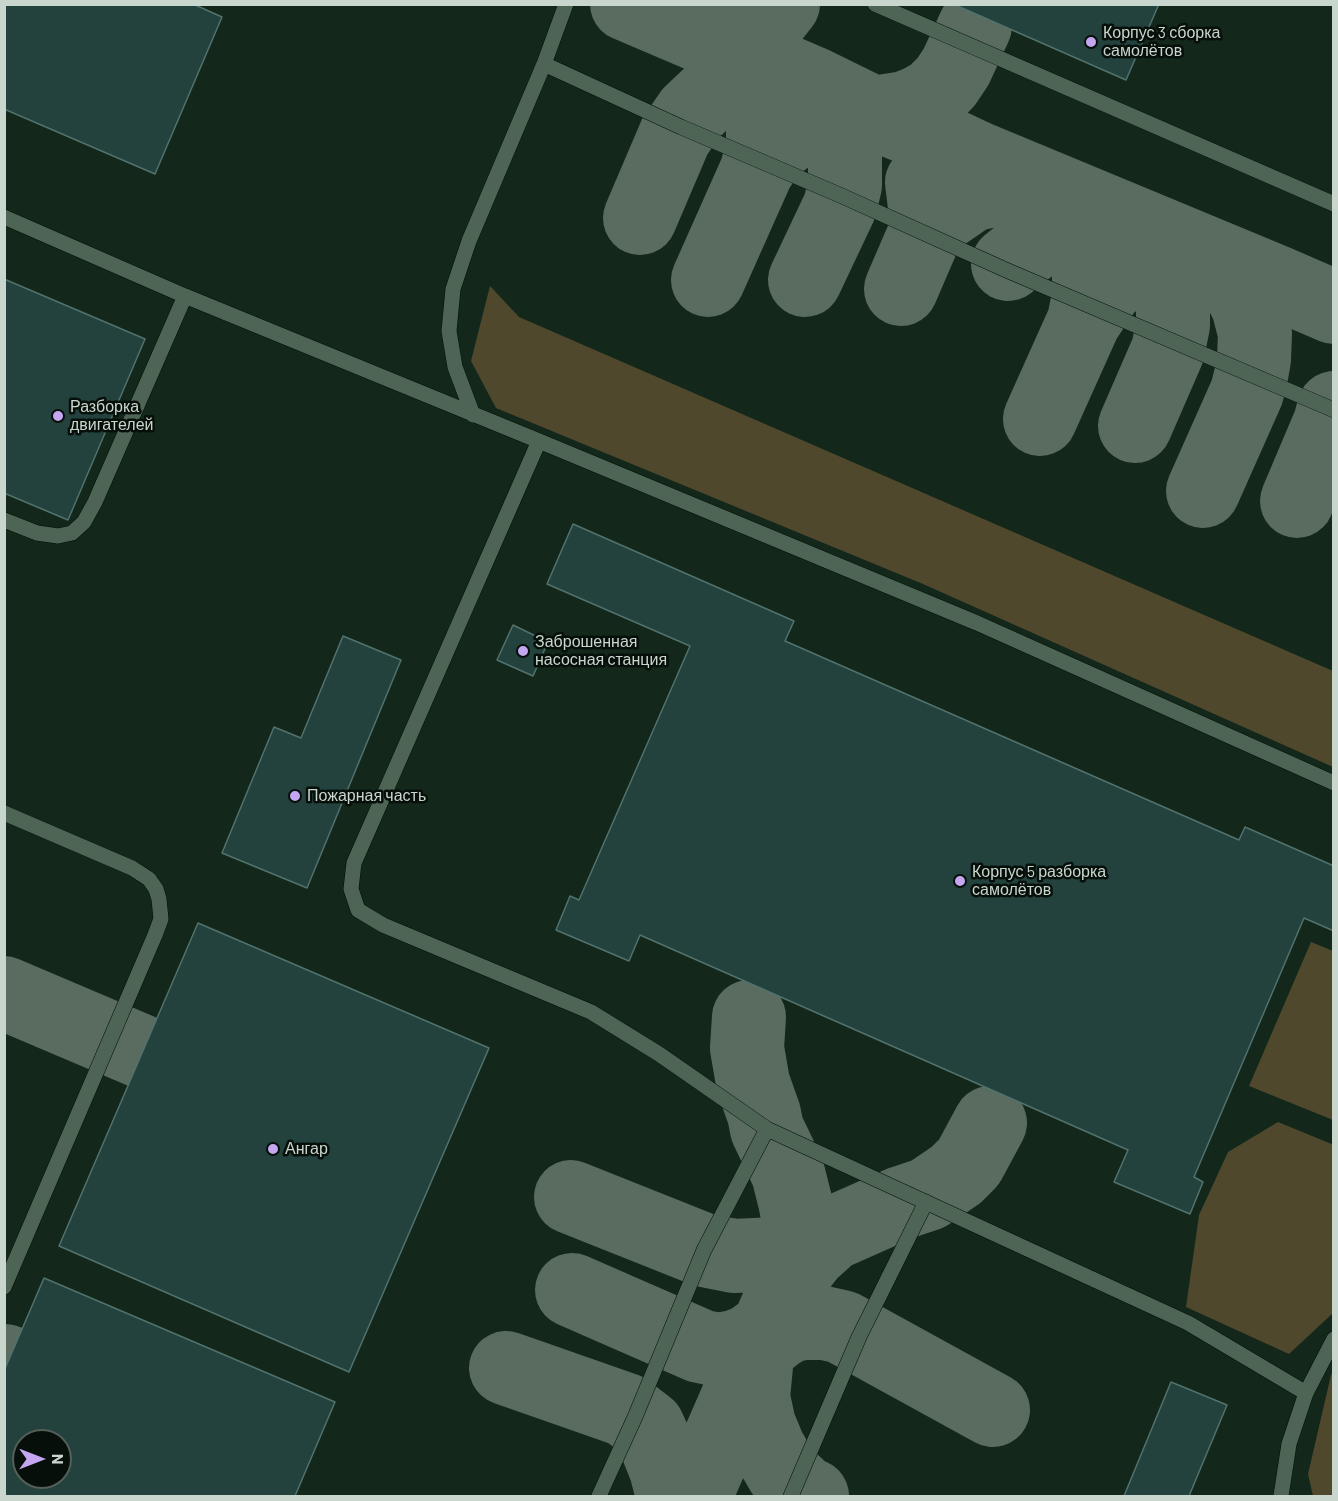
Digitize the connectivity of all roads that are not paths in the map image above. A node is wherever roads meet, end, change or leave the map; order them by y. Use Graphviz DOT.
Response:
graph roads {
  1 [pos="566,4"];
  2 [pos="875,4"];
  3 [pos="544,64"];
  4 [pos="1334,204"];
  5 [pos="4,217"];
  6 [pos="185,296"];
  7 [pos="1334,410"];
  8 [pos="473,415"];
  9 [pos="539,441"];
  10 [pos="4,520"];
  11 [pos="1334,783"];
  12 [pos="4,813"];
  13 [pos="767,1129"];
  14 [pos="926,1202"];
  15 [pos="4,1287"];
  16 [pos="1334,1339"];
  17 [pos="1306,1393"];
  18 [pos="600,1496"];
  19 [pos="791,1497"];
  20 [pos="1281,1497"];
  1 -- 3 [label="lane"];
  2 -- 4 [label="lane"];
  3 -- 7 [label="lane"];
  3 -- 8 [label="lane"];
  5 -- 6 [label="lane"];
  6 -- 8 [label="lane"];
  6 -- 10 [label="lane"];
  8 -- 9 [label="lane"];
  9 -- 11 [label="lane"];
  9 -- 13 [label="lane"];
  12 -- 15 [label="lane"];
  13 -- 14 [label="lane"];
  13 -- 18 [label="lane"];
  14 -- 17 [label="lane"];
  14 -- 19 [label="lane"];
  16 -- 17 [label="lane"];
  17 -- 20 [label="lane"];
}
